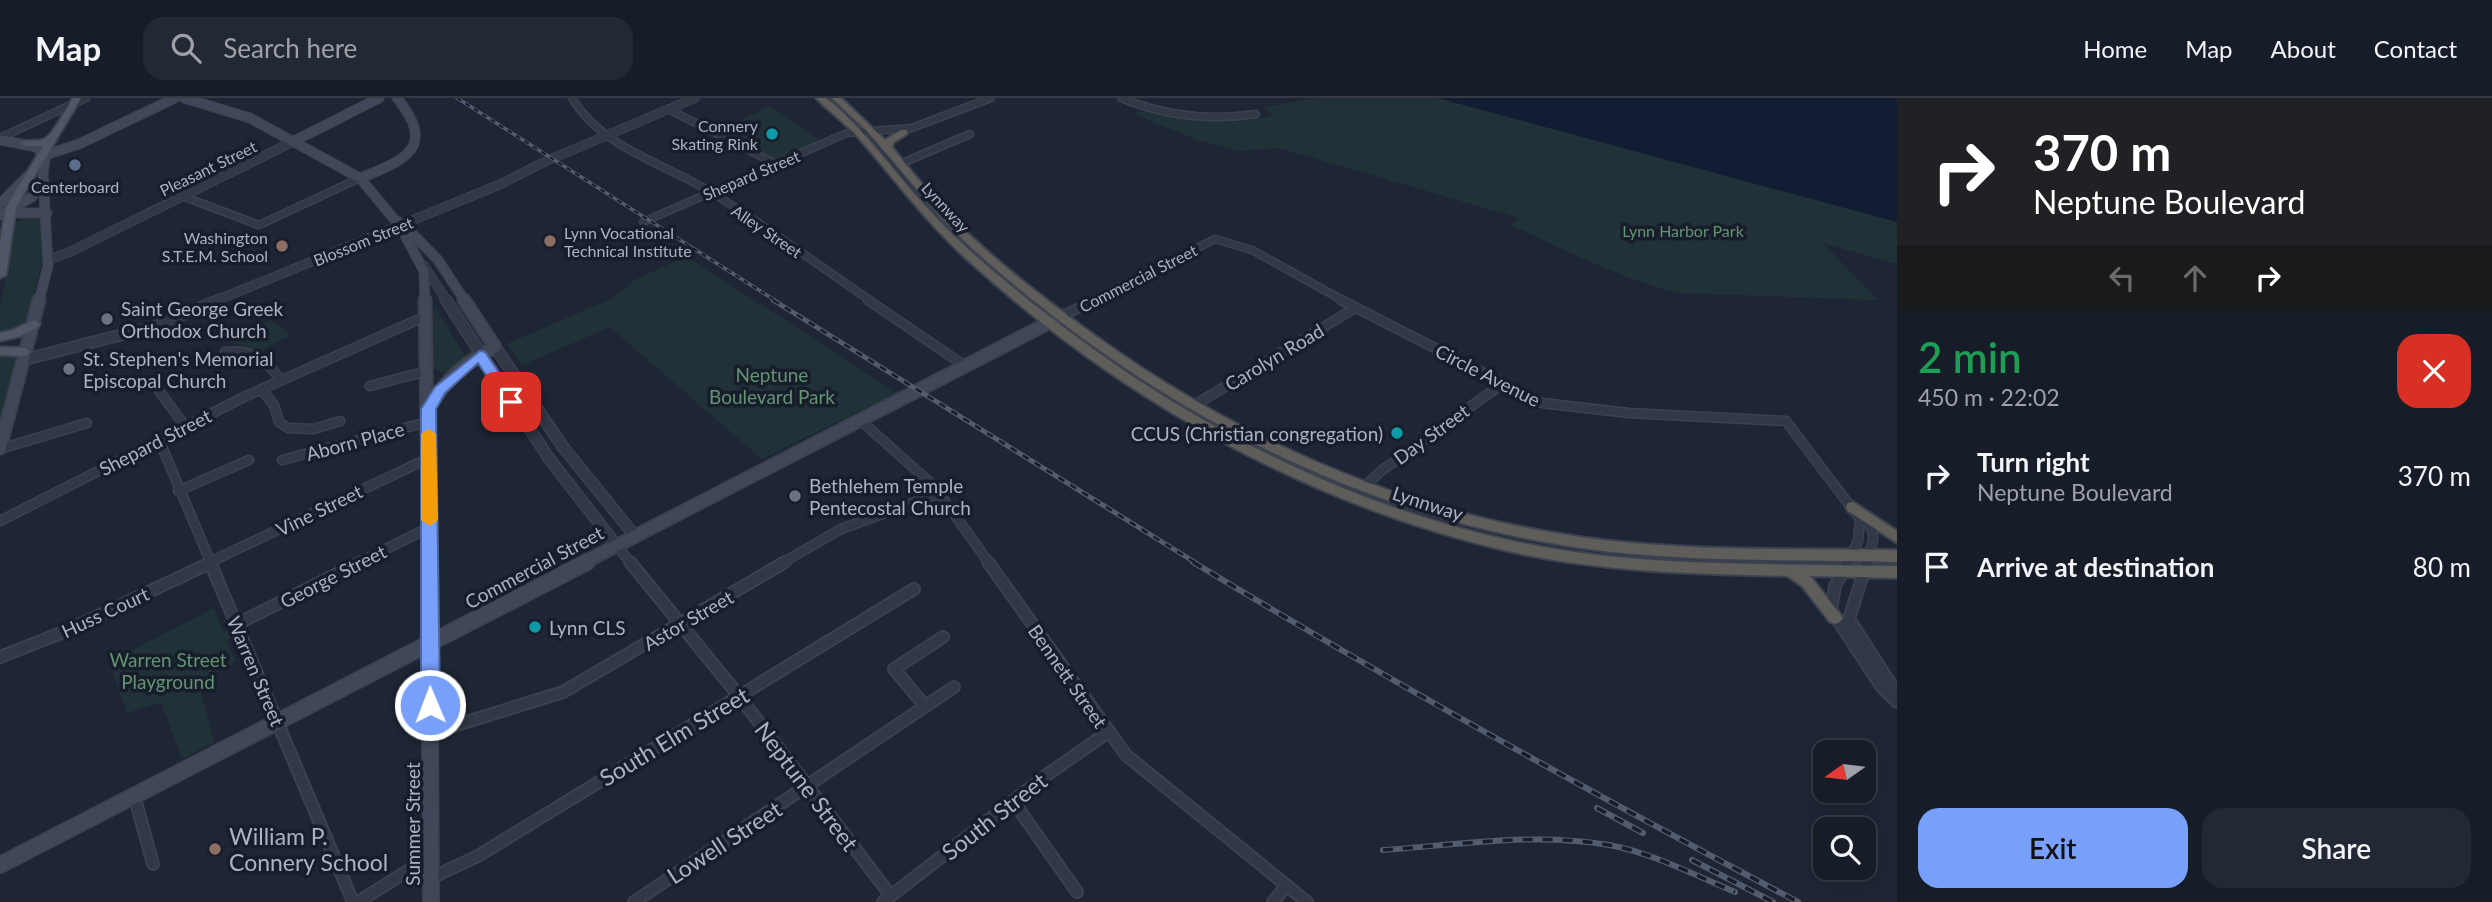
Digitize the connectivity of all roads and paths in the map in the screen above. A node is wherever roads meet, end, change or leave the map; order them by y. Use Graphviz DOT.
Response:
graph roads {
  1 [pos="86,98"];
  2 [pos="175,98"];
  3 [pos="184,98"];
  4 [pos="379,98"];
  5 [pos="397,98"];
  6 [pos="572,98"];
  7 [pos="695,98"];
  8 [pos="820,98"];
  9 [pos="836,98"];
  10 [pos="991,98"];
  11 [pos="1121,98"];
  12 [pos="75,101"];
  13 [pos="668,109"];
  14 [pos="1256,114"];
  15 [pos="908,130"];
  16 [pos="874,131"];
  17 [pos="859,132"];
  18 [pos="971,134"];
  19 [pos="604,136"];
  20 [pos="0,139"];
  21 [pos="51,139"];
  22 [pos="294,141"];
  23 [pos="25,143"];
  24 [pos="887,147"];
  25 [pos="68,149"];
  26 [pos="42,156"];
  27 [pos="776,164"];
  28 [pos="900,164"];
  29 [pos="43,177"];
  30 [pos="360,178"];
  31 [pos="710,192"];
  32 [pos="183,196"];
  33 [pos="4,211"];
  34 [pos="47,213"];
  35 [pos="643,222"];
  36 [pos="400,226"];
  37 [pos="1215,239"];
  38 [pos="48,260"];
  39 [pos="424,266"];
  40 [pos="0,275"];
  41 [pos="1355,308"];
  42 [pos="426,316"];
  43 [pos="1056,319"];
  44 [pos="34,324"];
  45 [pos="0,337"];
  46 [pos="495,347"];
  47 [pos="0,351"];
  48 [pos="225,352"];
  49 [pos="480,355"];
  50 [pos="24,356"];
  51 [pos="965,366"];
  52 [pos="427,371"];
  53 [pos="460,371"];
  54 [pos="281,380"];
  55 [pos="1502,384"];
  56 [pos="370,386"];
  57 [pos="261,389"];
  58 [pos="159,391"];
  59 [pos="1193,406"];
  60 [pos="428,416"];
  61 [pos="860,420"];
  62 [pos="340,421"];
  63 [pos="87,423"];
  64 [pos="185,426"];
  65 [pos="159,440"];
  66 [pos="0,448"];
  67 [pos="429,458"];
  68 [pos="249,460"];
  69 [pos="282,460"];
  70 [pos="1364,487"];
  71 [pos="178,491"];
  72 [pos="940,494"];
  73 [pos="1853,507"];
  74 [pos="0,521"];
  75 [pos="430,527"];
  76 [pos="635,536"];
  77 [pos="1897,538"];
  78 [pos="616,545"];
  79 [pos="1851,555"];
  80 [pos="1869,555"];
  81 [pos="1897,556"];
  82 [pos="209,563"];
  83 [pos="1788,569"];
  84 [pos="1841,570"];
  85 [pos="1864,571"];
  86 [pos="1897,572"];
  87 [pos="914,589"];
  88 [pos="1835,618"];
  89 [pos="237,624"];
  90 [pos="679,625"];
  91 [pos="943,636"];
  92 [pos="429,643"];
  93 [pos="0,657"];
  94 [pos="954,687"];
  95 [pos="1897,694"];
  96 [pos="739,696"];
  97 [pos="1897,702"];
  98 [pos="925,706"];
  99 [pos="278,721"];
  100 [pos="431,733"];
  101 [pos="1107,733"];
  102 [pos="807,788"];
  103 [pos="134,795"];
  104 [pos="1013,800"];
  105 [pos="430,856"];
  106 [pos="153,864"];
  107 [pos="0,865"];
  108 [pos="431,878"];
  109 [pos="1286,886"];
  110 [pos="1077,892"];
  111 [pos="887,899"];
  112 [pos="356,902"];
  113 [pos="431,902"];
  114 [pos="634,902"];
  115 [pos="1273,902"];
  116 [pos="1307,902"];
  1 -- 12 [label="street"];
  2 -- 25 [label="main road"];
  3 -- 22 [label="main road"];
  4 -- 22 [label="main road, Pleasant Street"];
  5 -- 30 [label="main road"];
  6 -- 19 [label="street, Alley Street"];
  7 -- 13 [label="street, Blossom Street"];
  8 -- 17 [label="highway, Lynnway"];
  9 -- 16 [label="highway, Lynnway"];
  10 -- 15 [label="street"];
  11 -- 14 [label="street"];
  12 -- 20 [label="street"];
  12 -- 21 [label="main road"];
  13 -- 19 [label="street, Blossom Street"];
  13 -- 27 [label="street"];
  15 -- 16 [label="street"];
  15 -- 24 [label="highway"];
  16 -- 17 [label="street"];
  16 -- 24 [label="highway, Lynnway"];
  17 -- 27 [label="street, Shepard Street"];
  17 -- 43 [label="highway, Lynnway"];
  18 -- 28 [label="street"];
  19 -- 31 [label="street, Alley Street"];
  19 -- 36 [label="street, Blossom Street"];
  20 -- 23 [label="main road"];
  21 -- 23 [label="main road"];
  21 -- 26 [label="main road"];
  22 -- 30 [label="main road"];
  22 -- 32 [label="street, Pleasant Street"];
  23 -- 26 [label="main road"];
  24 -- 28 [label="highway, Lynnway"];
  25 -- 26 [label="main road"];
  25 -- 29 [label="main road"];
  26 -- 29 [label="main road"];
  26 -- 33 [label="main road"];
  27 -- 31 [label="street, Shepard Street"];
  28 -- 43 [label="highway, Lynnway"];
  29 -- 33 [label="main road"];
  29 -- 34 [label="main road"];
  30 -- 32 [label="street"];
  30 -- 36 [label="main road"];
  31 -- 35 [label="street, Shepard Street"];
  31 -- 51 [label="street, Alley Street"];
  32 -- 38 [label="street, Pleasant Street"];
  33 -- 34 [label="main road"];
  33 -- 40 [label="main road"];
  34 -- 38 [label="main road"];
  36 -- 39 [label="main road"];
  36 -- 46 [label="main road"];
  36 -- 50 [label="street, Blossom Street"];
  37 -- 41 [label="street, Circle Avenue"];
  37 -- 43 [label="street, Commercial Street"];
  38 -- 44 [label="main road"];
  39 -- 42 [label="main road, Summer Street"];
  39 -- 49 [label="street"];
  41 -- 55 [label="street, Circle Avenue"];
  41 -- 59 [label="street, Carolyn Road"];
  42 -- 52 [label="main road, Summer Street"];
  42 -- 54 [label="street, Shepard Street"];
  43 -- 51 [label="main road, Commercial Street"];
  43 -- 59 [label="highway, Lynnway"];
  43 -- 83 [label="highway, Lynnway"];
  44 -- 45 [label="main road"];
  44 -- 50 [label="main road"];
  46 -- 49 [label="main road"];
  46 -- 76 [label="street"];
  47 -- 50 [label="main road"];
  48 -- 54 [label="street"];
  49 -- 53 [label="main road"];
  49 -- 78 [label="street"];
  50 -- 66 [label="main road"];
  51 -- 61 [label="main road, Commercial Street"];
  52 -- 53 [label="main road"];
  52 -- 56 [label="street"];
  52 -- 60 [label="main road, Summer Street"];
  53 -- 60 [label="main road"];
  54 -- 57 [label="street, Shepard Street"];
  55 -- 70 [label="street, Day Street"];
  55 -- 73 [label="street, Circle Avenue"];
  57 -- 62 [label="street"];
  57 -- 64 [label="street, Shepard Street"];
  58 -- 64 [label="street"];
  59 -- 70 [label="highway, Lynnway"];
  60 -- 67 [label="main road, Summer Street"];
  60 -- 69 [label="street, Aborn Place"];
  61 -- 72 [label="street, Bennett Street"];
  61 -- 76 [label="main road, Commercial Street"];
  63 -- 66 [label="street"];
  64 -- 65 [label="street, Shepard Street"];
  65 -- 71 [label="street, Warren Street"];
  65 -- 74 [label="street, Shepard Street"];
  67 -- 75 [label="main road, Summer Street"];
  67 -- 82 [label="street, Vine Street"];
  68 -- 71 [label="street"];
  70 -- 79 [label="highway, Lynnway"];
  71 -- 82 [label="street, Warren Street"];
  72 -- 90 [label="street, Astor Street"];
  72 -- 101 [label="street, Bennett Street"];
  73 -- 77 [label="highway"];
  73 -- 79 [label="street"];
  73 -- 80 [label="street"];
  75 -- 89 [label="street, George Street"];
  75 -- 92 [label="main road, Summer Street"];
  76 -- 78 [label="main road, Commercial Street"];
  78 -- 90 [label="street, Neptune Street"];
  78 -- 92 [label="main road, Commercial Street"];
  79 -- 80 [label="highway, Lynnway"];
  79 -- 84 [label="street"];
  80 -- 81 [label="highway, Lynnway"];
  80 -- 85 [label="street"];
  82 -- 89 [label="street, Warren Street"];
  82 -- 93 [label="street, Huss Court"];
  83 -- 84 [label="highway, Lynnway"];
  83 -- 88 [label="highway"];
  84 -- 85 [label="highway, Lynnway"];
  84 -- 88 [label="street"];
  85 -- 86 [label="highway, Lynnway"];
  85 -- 95 [label="street"];
  87 -- 96 [label="street, South Elm Street"];
  88 -- 97 [label="street"];
  89 -- 99 [label="street, Warren Street"];
  90 -- 96 [label="street, Neptune Street"];
  90 -- 100 [label="street, Astor Street"];
  91 -- 98 [label="street"];
  92 -- 99 [label="main road, Commercial Street"];
  92 -- 100 [label="main road, Summer Street"];
  94 -- 98 [label="street, Lowell Street"];
  96 -- 102 [label="street, Neptune Street"];
  96 -- 108 [label="street, South Elm Street"];
  98 -- 102 [label="street, Lowell Street"];
  99 -- 103 [label="main road, Commercial Street"];
  99 -- 112 [label="street, Warren Street"];
  100 -- 105 [label="main road, Summer Street"];
  101 -- 104 [label="street, South Street"];
  101 -- 109 [label="street, Bennett Street"];
  102 -- 111 [label="street, Neptune Street"];
  102 -- 114 [label="street, Lowell Street"];
  103 -- 106 [label="street"];
  103 -- 107 [label="main road, Commercial Street"];
  104 -- 110 [label="street"];
  104 -- 111 [label="street, South Street"];
  105 -- 108 [label="main road, Summer Street"];
  105 -- 112 [label="street"];
  108 -- 113 [label="main road, Summer Street"];
  109 -- 115 [label="street"];
  109 -- 116 [label="street, Bennett Street"];
}
